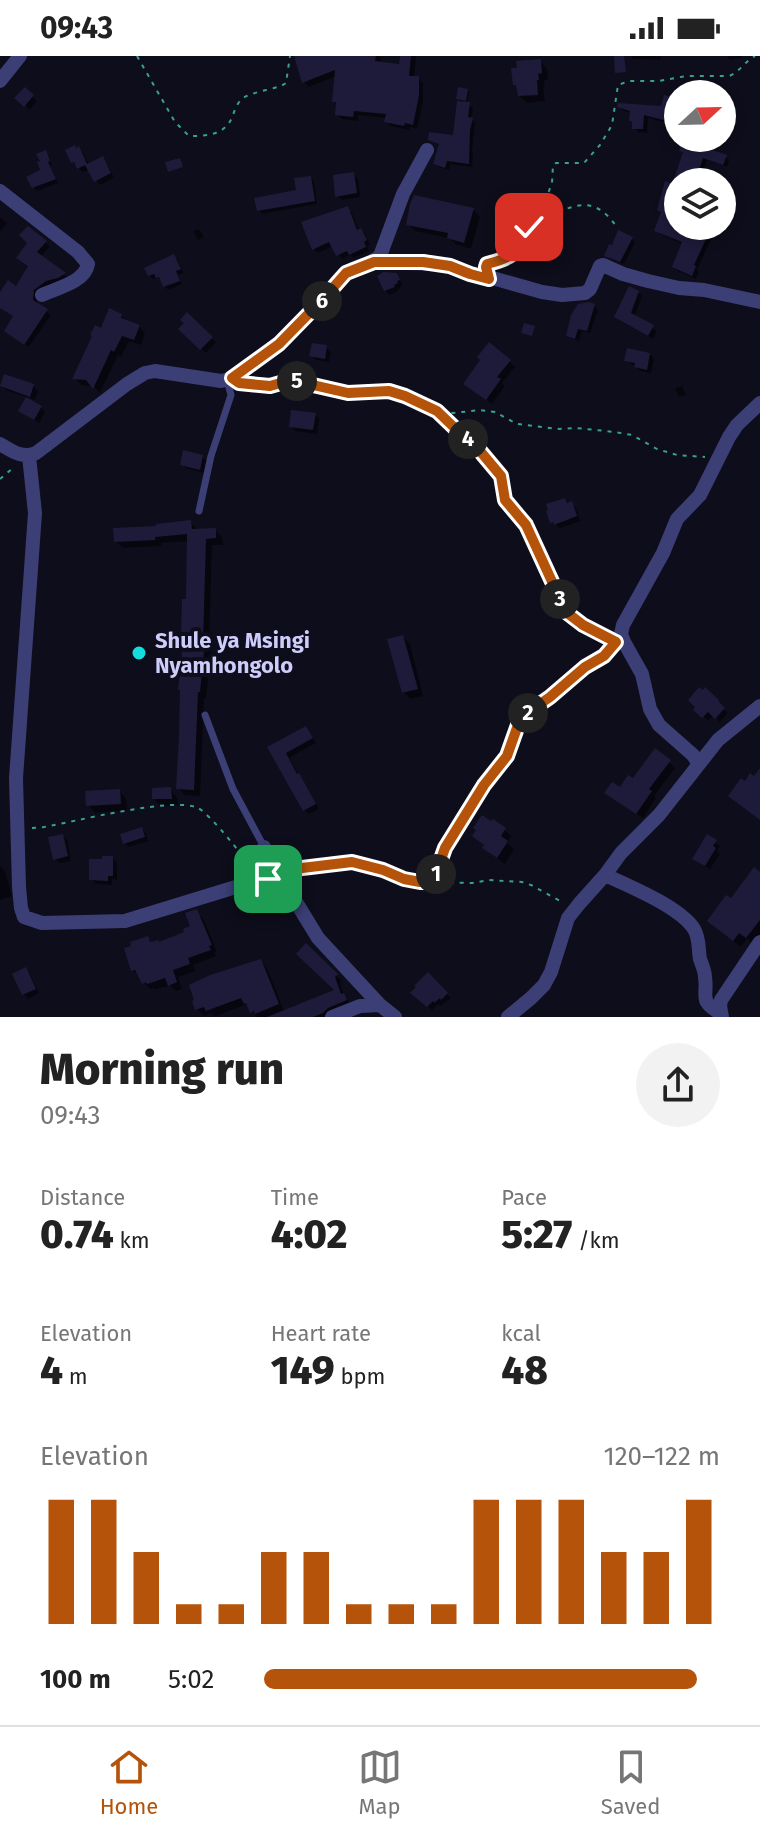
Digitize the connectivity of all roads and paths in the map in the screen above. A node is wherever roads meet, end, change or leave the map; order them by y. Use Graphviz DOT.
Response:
graph roads {
  1 [pos="20,56"];
  2 [pos="137,56"];
  3 [pos="290,56"];
  4 [pos="755,56"];
  5 [pos="0,81"];
  6 [pos="427,150"];
  7 [pos="0,191"];
  8 [pos="538,220"];
  9 [pos="616,226"];
  10 [pos="374,262"];
  11 [pos="489,279"];
  12 [pos="42,295"];
  13 [pos="760,302"];
  14 [pos="229,379"];
  15 [pos="760,403"];
  16 [pos="437,411"];
  17 [pos="0,444"];
  18 [pos="722,454"];
  19 [pos="24,456"];
  20 [pos="0,479"];
  21 [pos="199,511"];
  22 [pos="618,638"];
  23 [pos="760,706"];
  24 [pos="205,715"];
  25 [pos="699,764"];
  26 [pos="16,823"];
  27 [pos="264,847"];
  28 [pos="278,874"];
  29 [pos="605,875"];
  30 [pos="259,881"];
  31 [pos="433,882"];
  32 [pos="579,904"];
  33 [pos="760,942"];
  34 [pos="380,1005"];
  35 [pos="721,1015"];
  36 [pos="332,1017"];
  37 [pos="395,1017"];
  38 [pos="508,1017"];
  1 -- 5 [label="street"];
  2 -- 3 [label="path"];
  4 -- 8 [label="path"];
  6 -- 10 [label="street"];
  7 -- 12 [label="street"];
  8 -- 9 [label="path"];
  8 -- 11 [label="path"];
  10 -- 11 [label="street"];
  10 -- 14 [label="street"];
  11 -- 13 [label="street"];
  14 -- 16 [label="path"];
  14 -- 19 [label="street"];
  14 -- 21 [label="lane"];
  15 -- 18 [label="street"];
  16 -- 18 [label="path"];
  16 -- 22 [label="path"];
  17 -- 19 [label="street"];
  18 -- 22 [label="street"];
  19 -- 20 [label="path"];
  19 -- 26 [label="street"];
  22 -- 25 [label="street"];
  22 -- 31 [label="path"];
  23 -- 25 [label="street"];
  24 -- 27 [label="lane"];
  25 -- 29 [label="street"];
  26 -- 30 [label="path"];
  26 -- 30 [label="street"];
  27 -- 28 [label="street"];
  28 -- 30 [label="street"];
  28 -- 31 [label="path"];
  28 -- 34 [label="street"];
  29 -- 32 [label="street"];
  29 -- 35 [label="street"];
  31 -- 32 [label="path"];
  32 -- 38 [label="street"];
  33 -- 35 [label="street"];
  34 -- 36 [label="street"];
  34 -- 37 [label="street"];
}
